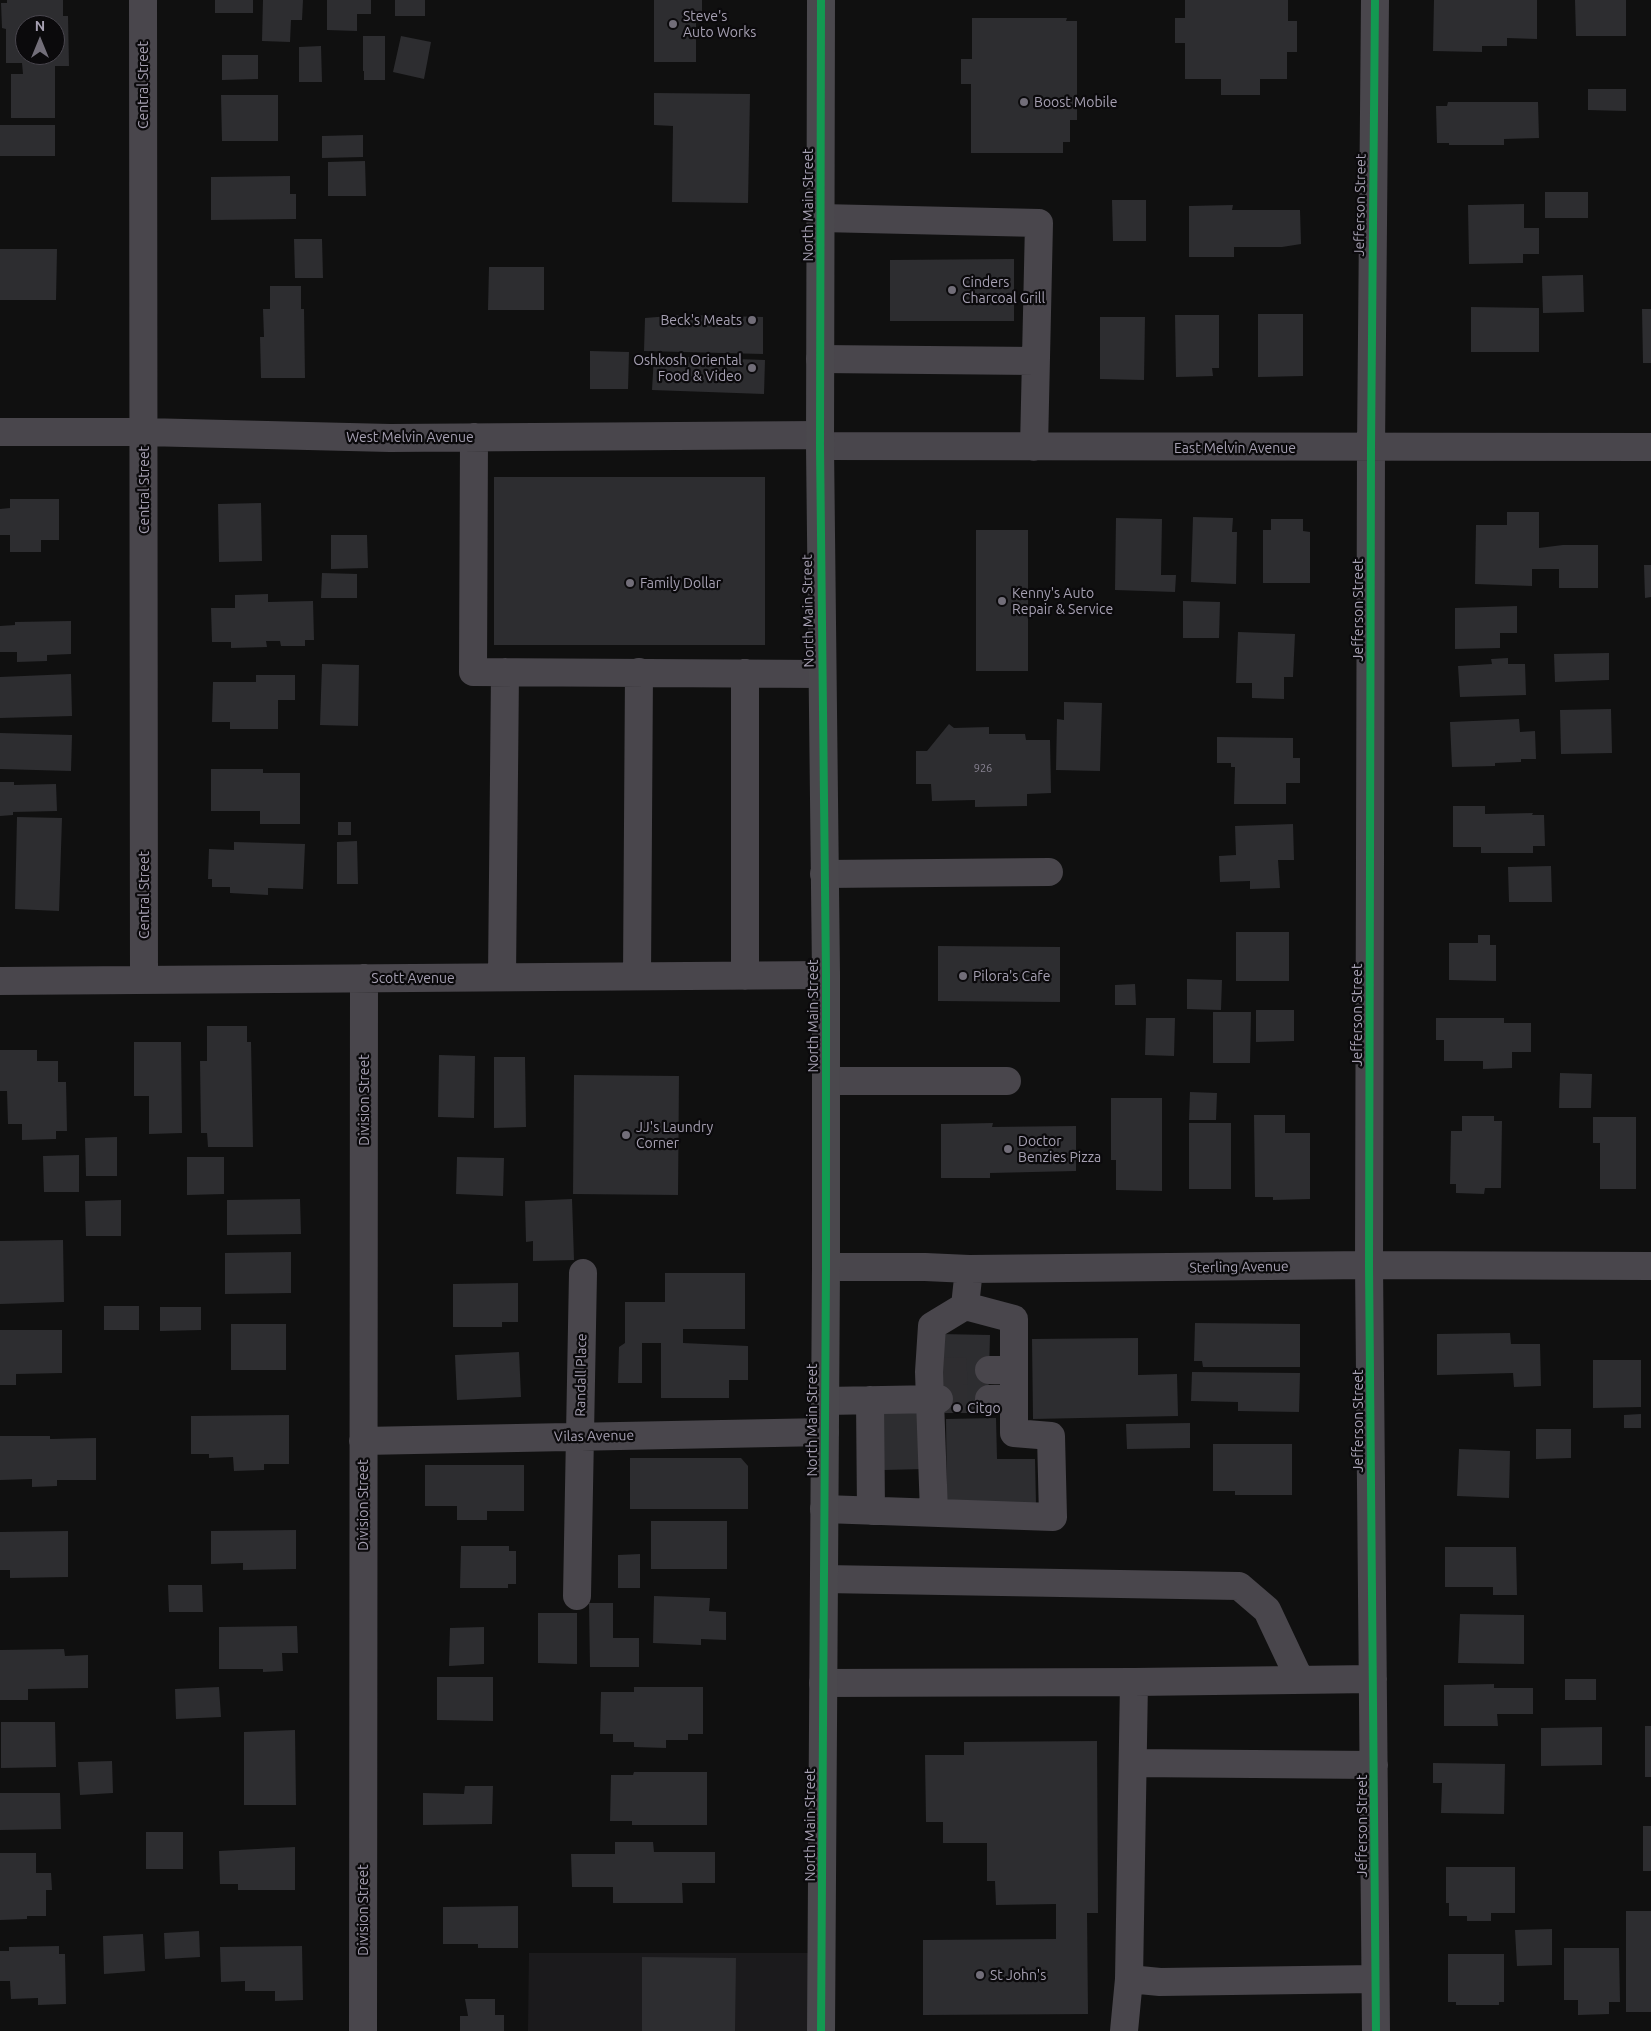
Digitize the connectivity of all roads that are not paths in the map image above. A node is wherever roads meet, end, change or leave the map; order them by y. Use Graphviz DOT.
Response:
graph roads {
  1 [pos="143,0"];
  2 [pos="822,0"];
  3 [pos="1375,0"];
  4 [pos="821,218"];
  5 [pos="820,359"];
  6 [pos="1036,361"];
  7 [pos="0,432"];
  8 [pos="144,432"];
  9 [pos="474,437"];
  10 [pos="820,440"];
  11 [pos="1034,447"];
  12 [pos="1651,447"];
  13 [pos="1371,448"];
  14 [pos="505,672"];
  15 [pos="639,672"];
  16 [pos="745,673"];
  17 [pos="822,674"];
  18 [pos="1049,872"];
  19 [pos="824,874"];
  20 [pos="826,975"];
  21 [pos="637,976"];
  22 [pos="745,976"];
  23 [pos="364,978"];
  24 [pos="502,978"];
  25 [pos="144,979"];
  26 [pos="0,980"];
  27 [pos="826,1081"];
  28 [pos="1007,1081"];
  29 [pos="1369,1265"];
  30 [pos="1651,1266"];
  31 [pos="826,1267"];
  32 [pos="969,1269"];
  33 [pos="583,1273"];
  34 [pos="965,1306"];
  35 [pos="934,1399"];
  36 [pos="870,1400"];
  37 [pos="825,1401"];
  38 [pos="825,1432"];
  39 [pos="580,1436"];
  40 [pos="363,1441"];
  41 [pos="824,1509"];
  42 [pos="871,1510"];
  43 [pos="934,1513"];
  44 [pos="824,1579"];
  45 [pos="577,1596"];
  46 [pos="1373,1679"];
  47 [pos="1300,1680"];
  48 [pos="1134,1682"];
  49 [pos="823,1683"];
  50 [pos="1133,1762"];
  51 [pos="1374,1765"];
  52 [pos="1130,1979"];
  53 [pos="1376,1979"];
  54 [pos="363,2031"];
  55 [pos="821,2031"];
  56 [pos="1124,2031"];
  57 [pos="1376,2031"];
  1 -- 8 [label="street, Central Street"];
  2 -- 4 [label="main road, North Main Street"];
  3 -- 13 [label="street, Jefferson Street"];
  4 -- 5 [label="main road, North Main Street"];
  4 -- 6 [label="street"];
  5 -- 6 [label="street"];
  5 -- 10 [label="main road, North Main Street"];
  6 -- 11 [label="street"];
  7 -- 8 [label="street, West Melvin Avenue"];
  8 -- 9 [label="street, West Melvin Avenue"];
  8 -- 25 [label="street, Central Street"];
  9 -- 10 [label="street, West Melvin Avenue"];
  9 -- 14 [label="street"];
  10 -- 11 [label="street, East Melvin Avenue"];
  10 -- 17 [label="main road, North Main Street"];
  11 -- 13 [label="street, East Melvin Avenue"];
  12 -- 13 [label="street, East Melvin Avenue"];
  13 -- 29 [label="street, Jefferson Street"];
  14 -- 15 [label="street"];
  14 -- 24 [label="street"];
  15 -- 16 [label="street"];
  15 -- 21 [label="street"];
  16 -- 17 [label="street"];
  16 -- 22 [label="street"];
  17 -- 19 [label="main road, North Main Street"];
  18 -- 19 [label="street"];
  19 -- 20 [label="main road, North Main Street"];
  20 -- 22 [label="street, Scott Avenue"];
  20 -- 27 [label="main road, North Main Street"];
  21 -- 22 [label="street, Scott Avenue"];
  21 -- 24 [label="street, Scott Avenue"];
  23 -- 24 [label="street, Scott Avenue"];
  23 -- 25 [label="street, Scott Avenue"];
  23 -- 40 [label="street, Division Street"];
  25 -- 26 [label="street, Scott Avenue"];
  27 -- 28 [label="street"];
  27 -- 31 [label="main road, North Main Street"];
  29 -- 30 [label="street, Sterling Avenue"];
  29 -- 32 [label="street, Sterling Avenue"];
  29 -- 46 [label="street, Jefferson Street"];
  31 -- 32 [label="street, Sterling Avenue"];
  31 -- 37 [label="main road, North Main Street"];
  32 -- 34 [label="street"];
  33 -- 39 [label="street, Randall Place"];
  34 -- 35 [label="street"];
  34 -- 43 [label="street"];
  35 -- 36 [label="street"];
  35 -- 43 [label="street"];
  36 -- 37 [label="street"];
  36 -- 42 [label="street"];
  37 -- 38 [label="main road, North Main Street"];
  38 -- 39 [label="street, Vilas Avenue"];
  38 -- 41 [label="main road, North Main Street"];
  39 -- 40 [label="street, Vilas Avenue"];
  39 -- 45 [label="street, Randall Place"];
  40 -- 54 [label="street, Division Street"];
  41 -- 42 [label="street"];
  41 -- 44 [label="main road, North Main Street"];
  42 -- 43 [label="street"];
  44 -- 47 [label="street"];
  44 -- 49 [label="main road, North Main Street"];
  46 -- 47 [label="street"];
  46 -- 51 [label="street, Jefferson Street"];
  47 -- 48 [label="street"];
  48 -- 49 [label="street"];
  48 -- 50 [label="street"];
  49 -- 55 [label="main road, North Main Street"];
  50 -- 51 [label="street"];
  50 -- 52 [label="street"];
  51 -- 53 [label="street, Jefferson Street"];
  52 -- 53 [label="street"];
  52 -- 56 [label="street"];
  53 -- 57 [label="street, Jefferson Street"];
}
